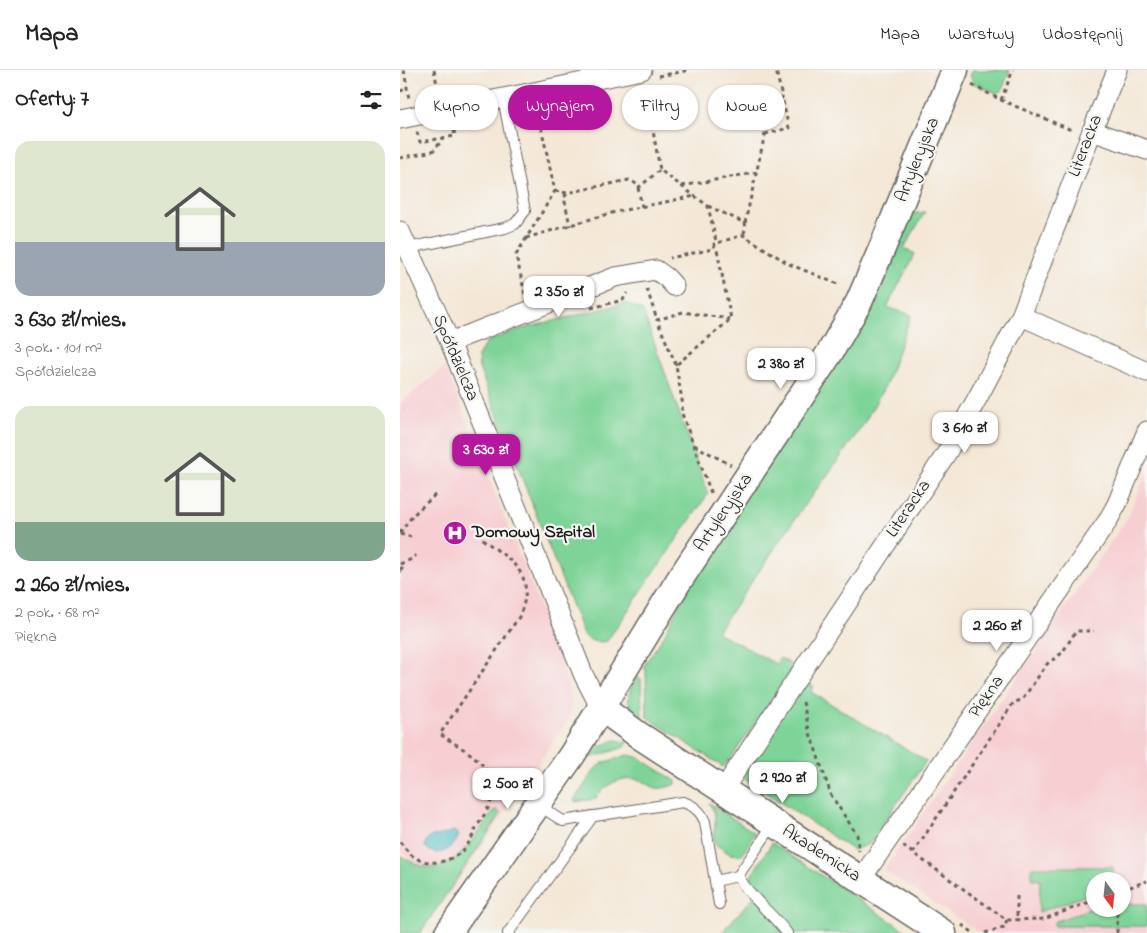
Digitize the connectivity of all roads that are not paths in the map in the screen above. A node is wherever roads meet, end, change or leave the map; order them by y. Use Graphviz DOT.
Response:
graph roads {
  1 [pos="1117,70"];
  2 [pos="954,73"];
  3 [pos="643,75"];
  4 [pos="503,98"];
  5 [pos="406,118"];
  6 [pos="1092,130"];
  7 [pos="1147,150"];
  8 [pos="400,231"];
  9 [pos="408,248"];
  10 [pos="674,286"];
  11 [pos="1021,316"];
  12 [pos="450,342"];
  13 [pos="1147,372"];
  14 [pos="1147,431"];
  15 [pos="600,707"];
  16 [pos="723,790"];
  17 [pos="537,805"];
  18 [pos="593,816"];
  19 [pos="774,823"];
  20 [pos="860,869"];
  21 [pos="738,876"];
  22 [pos="715,880"];
  23 [pos="719,904"];
  24 [pos="448,933"];
  25 [pos="508,933"];
  26 [pos="787,933"];
  27 [pos="943,933"];
  1 -- 6 [label="street, Literacka"];
  2 -- 15 [label="street, Artyleryjska"];
  3 -- 4 [label="street"];
  4 -- 5 [label="street"];
  4 -- 9 [label="lane"];
  6 -- 7 [label="street"];
  6 -- 11 [label="street, Literacka"];
  8 -- 9 [label="street, Spółdzielcza"];
  9 -- 12 [label="street, Spółdzielcza"];
  10 -- 12 [label="street"];
  11 -- 13 [label="street"];
  11 -- 16 [label="street, Literacka"];
  12 -- 15 [label="street, Spółdzielcza"];
  14 -- 20 [label="street, Piękna"];
  15 -- 16 [label="street, Akademicka"];
  15 -- 17 [label="street, Artyleryjska"];
  16 -- 19 [label="street, Akademicka"];
  17 -- 18 [label="lane"];
  17 -- 24 [label="street, Artyleryjska"];
  18 -- 22 [label="lane"];
  18 -- 25 [label="lane"];
  19 -- 20 [label="street, Akademicka"];
  19 -- 21 [label="lane"];
  20 -- 27 [label="street, Akademicka"];
  21 -- 22 [label="lane"];
  21 -- 26 [label="lane"];
  22 -- 23 [label="lane"];
}
